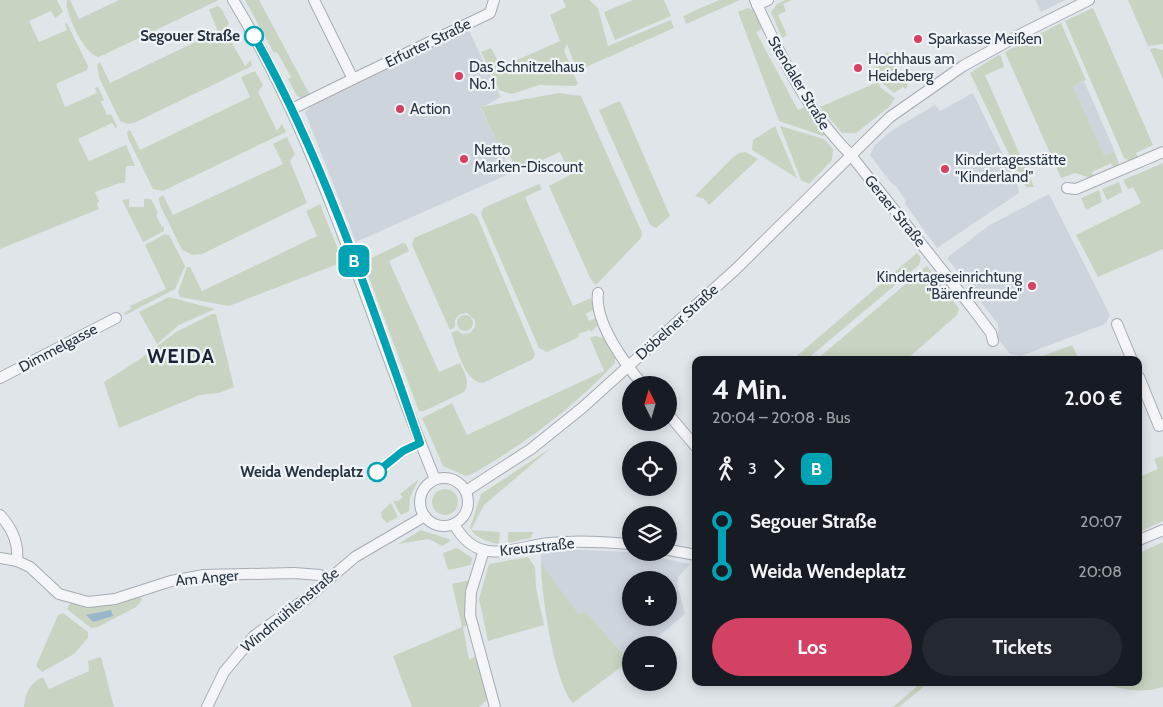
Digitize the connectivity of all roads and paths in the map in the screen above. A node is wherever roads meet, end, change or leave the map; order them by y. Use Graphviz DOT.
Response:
graph roads {
  1 [pos="233,0"];
  2 [pos="314,0"];
  3 [pos="494,0"];
  4 [pos="768,0"];
  5 [pos="1088,0"];
  6 [pos="756,2"];
  7 [pos="353,79"];
  8 [pos="292,109"];
  9 [pos="1163,152"];
  10 [pos="850,154"];
  11 [pos="1067,188"];
  12 [pos="598,293"];
  13 [pos="116,318"];
  14 [pos="1117,324"];
  15 [pos="993,340"];
  16 [pos="1130,356"];
  17 [pos="627,367"];
  18 [pos="635,376"];
  19 [pos="0,378"];
  20 [pos="1142,384"];
  21 [pos="1163,424"];
  22 [pos="678,426"];
  23 [pos="692,442"];
  24 [pos="435,479"];
  25 [pos="466,491"];
  26 [pos="0,515"];
  27 [pos="425,516"];
  28 [pos="454,524"];
  29 [pos="1163,530"];
  30 [pos="1142,539"];
  31 [pos="622,544"];
  32 [pos="484,550"];
  33 [pos="677,551"];
  34 [pos="692,554"];
  35 [pos="0,558"];
  36 [pos="17,561"];
  37 [pos="326,581"];
  38 [pos="207,707"];
  39 [pos="495,707"];
  1 -- 8 [label="street"];
  2 -- 7 [label="street"];
  3 -- 7 [label="street, Erfurter Straße"];
  4 -- 6 [label="street, Stendaler Straße"];
  5 -- 10 [label="street, Döbelner Straße"];
  6 -- 10 [label="street, Stendaler Straße"];
  7 -- 8 [label="street, Erfurter Straße"];
  8 -- 24 [label="street"];
  9 -- 11 [label="street"];
  10 -- 15 [label="street, Geraer Straße"];
  10 -- 17 [label="street, Döbelner Straße"];
  12 -- 17 [label="street"];
  13 -- 19 [label="street, Dimmelgasse"];
  14 -- 16 [label="street"];
  17 -- 18 [label="street"];
  17 -- 25 [label="street, Döbelner Straße"];
  20 -- 21 [label="street"];
  22 -- 23 [label="street"];
  24 -- 25 [label="street"];
  24 -- 27 [label="street"];
  25 -- 28 [label="street"];
  26 -- 36 [label="street"];
  27 -- 28 [label="street"];
  27 -- 37 [label="street, Windmühlenstraße"];
  28 -- 32 [label="street, Kreuzstraße"];
  29 -- 30 [label="street"];
  31 -- 32 [label="street, Kreuzstraße"];
  32 -- 39 [label="street"];
  33 -- 34 [label="street"];
  35 -- 36 [label="street"];
  36 -- 37 [label="street, Am Anger"];
  37 -- 38 [label="street, Windmühlenstraße"];
}
